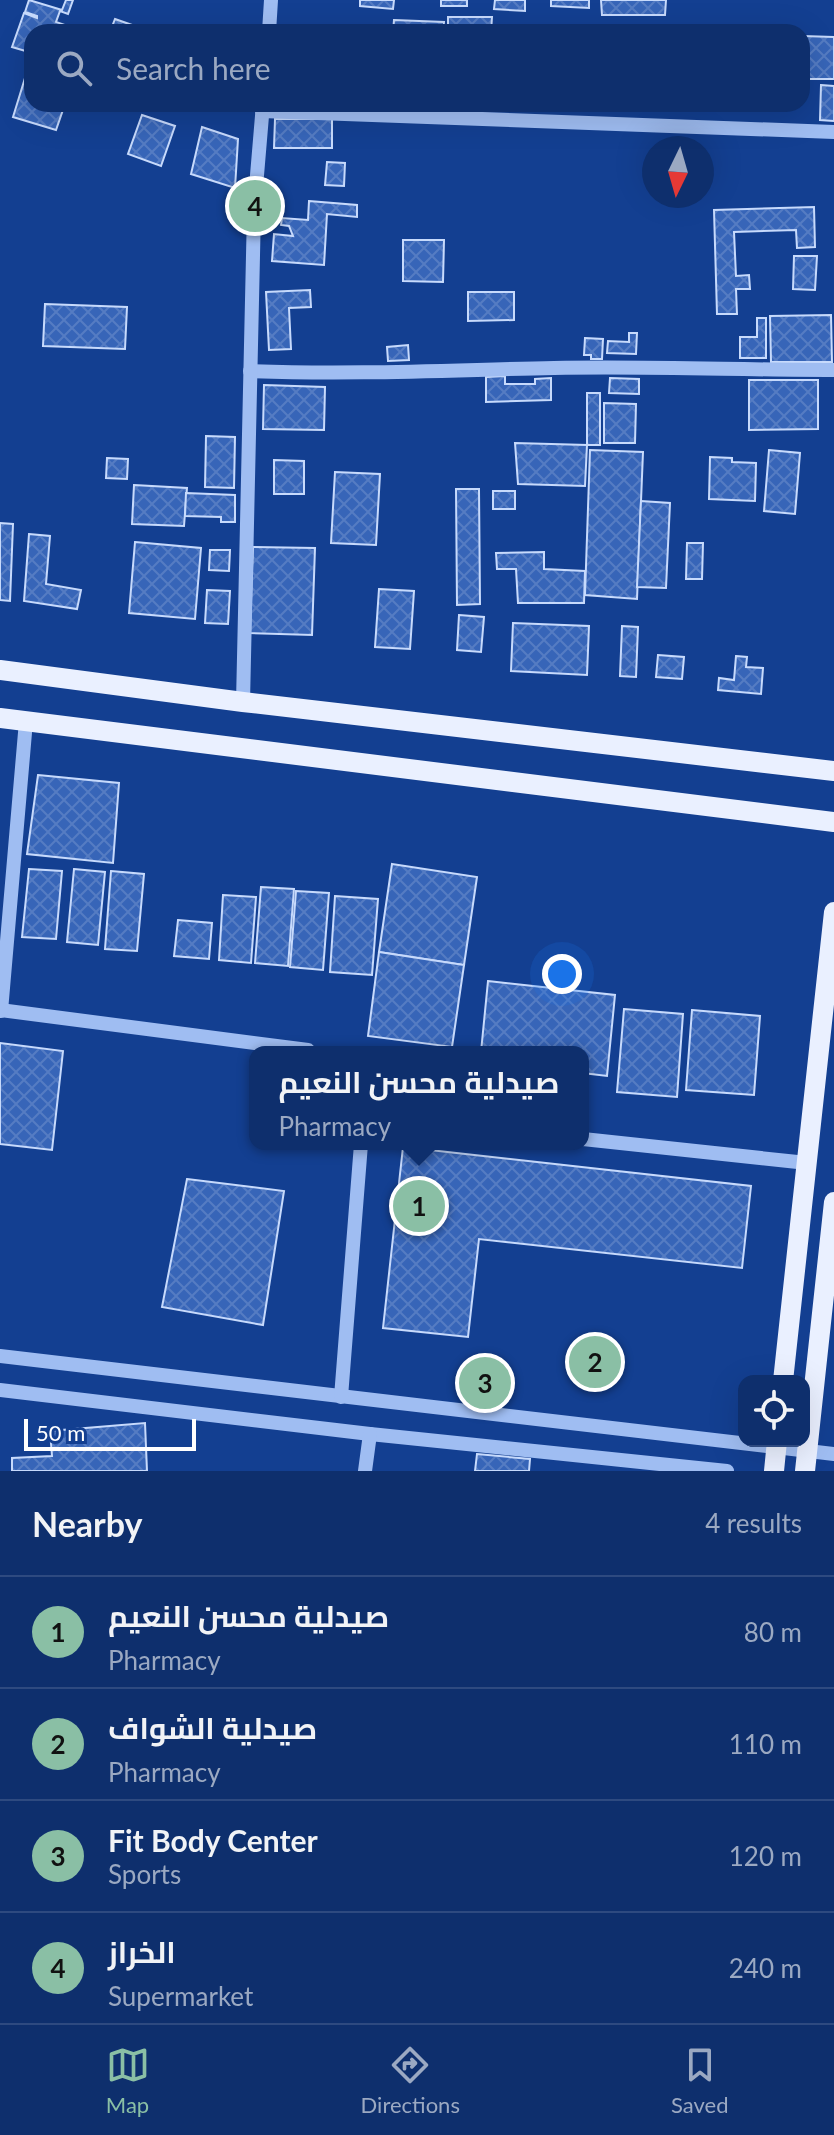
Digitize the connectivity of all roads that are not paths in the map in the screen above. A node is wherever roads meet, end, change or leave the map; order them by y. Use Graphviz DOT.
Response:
graph roads {
  1 [pos="271,0"];
  2 [pos="270,24"];
  3 [pos="262,112"];
  4 [pos="357,112"];
  5 [pos="834,132"];
  6 [pos="834,370"];
  7 [pos="250,371"];
  8 [pos="0,670"];
  9 [pos="243,702"];
  10 [pos="0,718"];
  11 [pos="26,721"];
  12 [pos="834,771"];
  13 [pos="834,822"];
  14 [pos="834,912"];
  15 [pos="0,1010"];
  16 [pos="277,1046"];
  17 [pos="589,1140"];
  18 [pos="361,1150"];
  19 [pos="807,1163"];
  20 [pos="834,1202"];
  21 [pos="0,1356"];
  22 [pos="784,1375"];
  23 [pos="0,1390"];
  24 [pos="341,1397"];
  25 [pos="370,1434"];
  26 [pos="738,1440"];
  27 [pos="776,1447"];
  28 [pos="781,1447"];
  29 [pos="834,1454"];
  30 [pos="806,1461"];
  31 [pos="567,1464"];
  32 [pos="365,1471"];
  33 [pos="727,1471"];
  34 [pos="774,1471"];
  1 -- 2 [label="street"];
  3 -- 7 [label="street"];
  4 -- 5 [label="street"];
  6 -- 7 [label="street"];
  7 -- 9 [label="street"];
  8 -- 9 [label="main road"];
  9 -- 12 [label="main road"];
  10 -- 11 [label="main road"];
  11 -- 13 [label="main road"];
  11 -- 15 [label="street"];
  14 -- 19 [label="main road"];
  15 -- 16 [label="street"];
  17 -- 19 [label="street"];
  18 -- 24 [label="street"];
  19 -- 22 [label="main road"];
  20 -- 30 [label="main road"];
  21 -- 24 [label="street"];
  23 -- 25 [label="street"];
  24 -- 26 [label="street"];
  25 -- 31 [label="street"];
  25 -- 32 [label="street"];
  27 -- 34 [label="main road"];
  28 -- 30 [label="street"];
  29 -- 30 [label="street"];
  31 -- 33 [label="street"];
}
